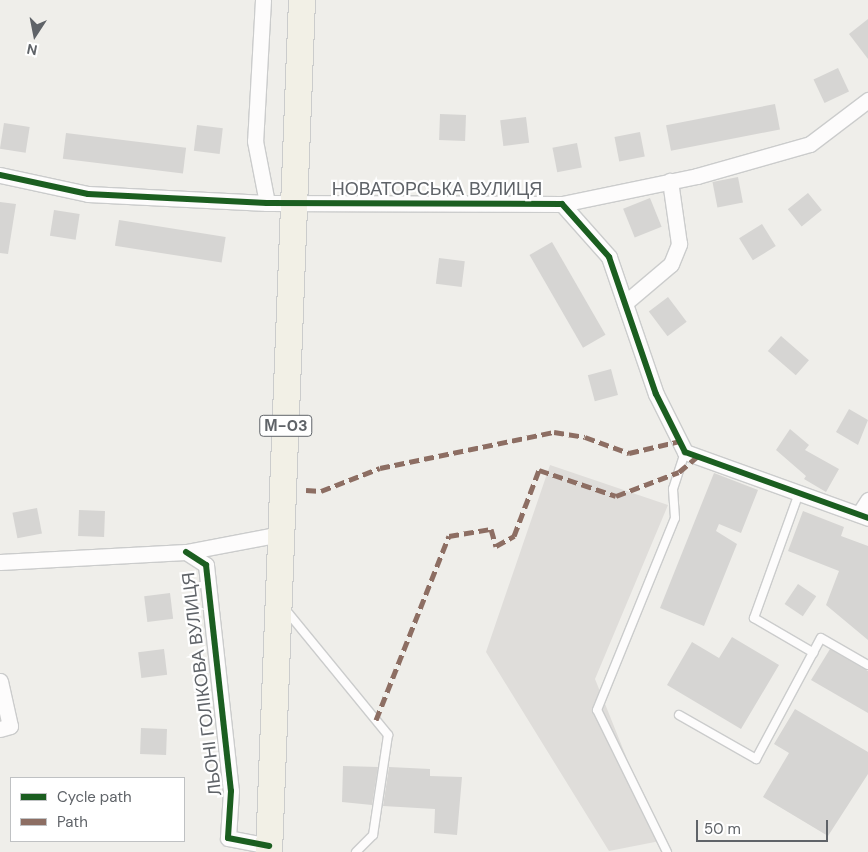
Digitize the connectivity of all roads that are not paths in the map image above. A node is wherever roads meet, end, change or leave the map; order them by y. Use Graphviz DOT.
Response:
graph roads {
  1 [pos="264,0"];
  2 [pos="302,0"];
  3 [pos="868,100"];
  4 [pos="0,176"];
  5 [pos="670,181"];
  6 [pos="267,203"];
  7 [pos="295,204"];
  8 [pos="562,204"];
  9 [pos="625,303"];
  10 [pos="685,452"];
  11 [pos="800,493"];
  12 [pos="868,500"];
  13 [pos="863,516"];
  14 [pos="281,534"];
  15 [pos="186,552"];
  16 [pos="0,562"];
  17 [pos="278,601"];
  18 [pos="814,653"];
  19 [pos="868,665"];
  20 [pos="0,681"];
  21 [pos="679,715"];
  22 [pos="0,729"];
  23 [pos="227,845"];
  24 [pos="269,849"];
  25 [pos="356,852"];
  26 [pos="667,852"];
  1 -- 6 [label="street"];
  2 -- 7 [label="highway, М-03"];
  3 -- 5 [label="street, НОВАТОРСЬКА ВУЛИЦЯ"];
  4 -- 6 [label="street, НОВАТОРСЬКА ВУЛИЦЯ"];
  5 -- 8 [label="street, НОВАТОРСЬКА ВУЛИЦЯ"];
  5 -- 9 [label="street"];
  6 -- 7 [label="street, НОВАТОРСЬКА ВУЛИЦЯ"];
  7 -- 8 [label="street, НОВАТОРСЬКА ВУЛИЦЯ"];
  7 -- 14 [label="highway, М-03"];
  8 -- 9 [label="street, НОВАТОРСЬКА ВУЛИЦЯ"];
  9 -- 10 [label="street, НОВАТОРСЬКА ВУЛИЦЯ"];
  10 -- 11 [label="street"];
  10 -- 26 [label="lane"];
  11 -- 13 [label="street"];
  11 -- 18 [label="lane"];
  12 -- 13 [label="street"];
  14 -- 15 [label="street"];
  14 -- 17 [label="highway, М-03"];
  15 -- 16 [label="street"];
  15 -- 23 [label="street, ЛЬОНІ ГОЛІКОВА ВУЛИЦЯ"];
  17 -- 24 [label="highway, М-03"];
  17 -- 25 [label="lane"];
  18 -- 19 [label="lane"];
  18 -- 21 [label="lane"];
  20 -- 22 [label="street"];
  23 -- 24 [label="street, ЛЬОНІ ГОЛІКОВА ВУЛИЦЯ"];
}
